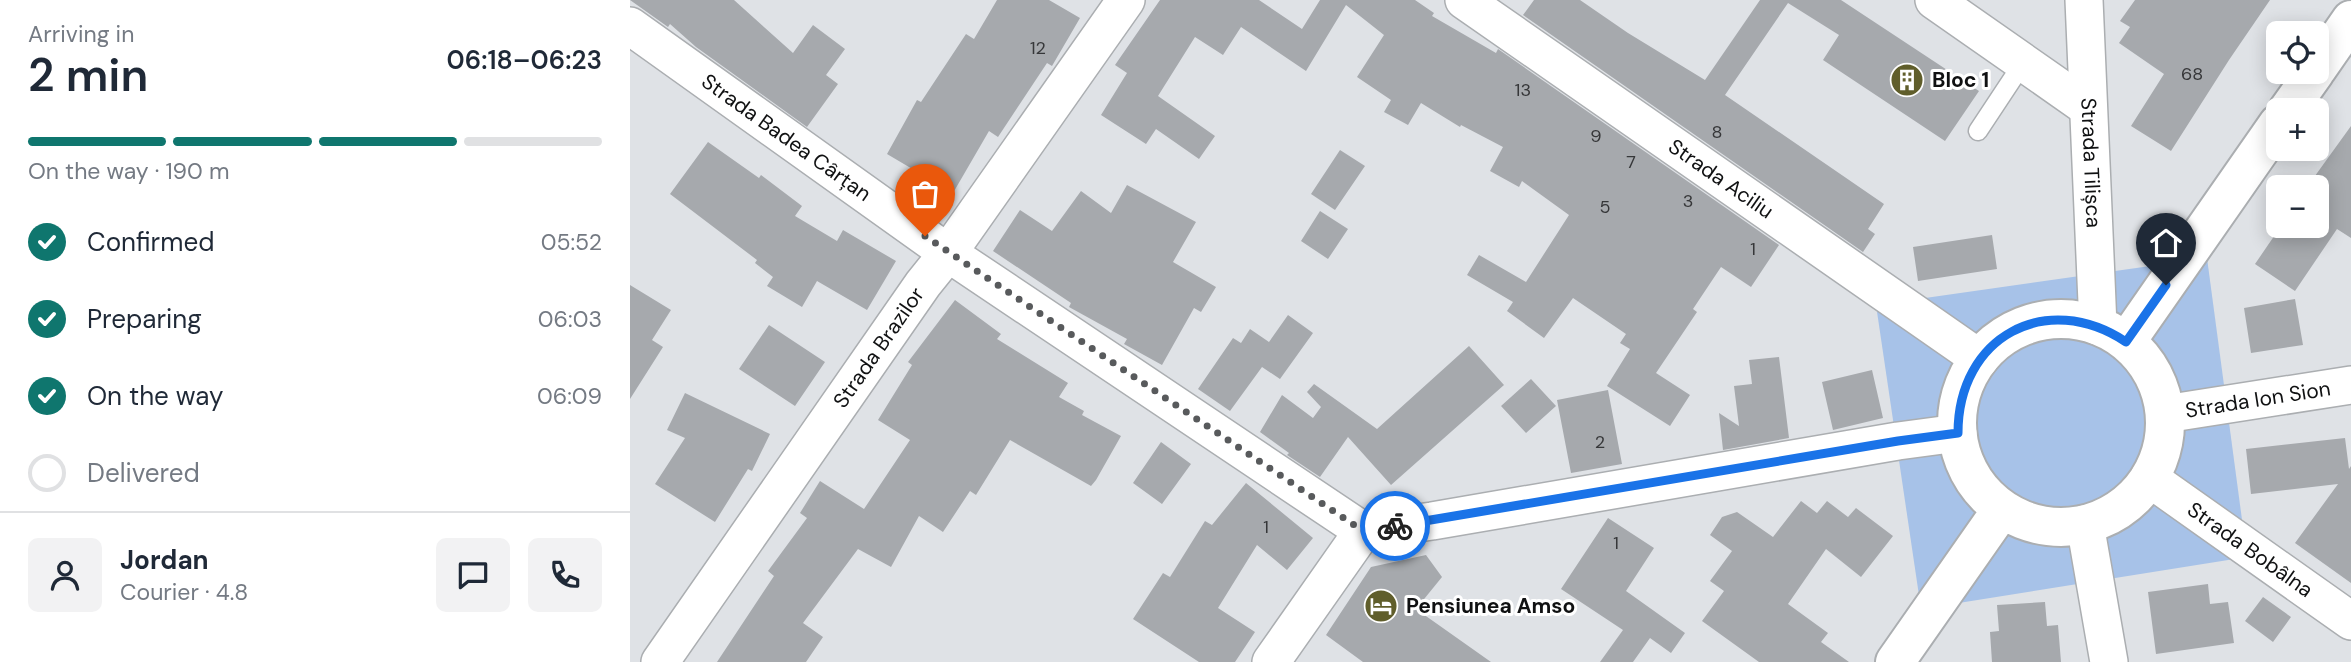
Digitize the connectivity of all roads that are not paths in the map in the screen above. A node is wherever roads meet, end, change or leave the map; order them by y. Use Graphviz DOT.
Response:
graph roads {
  1 [pos="1126,0"];
  2 [pos="1464,0"];
  3 [pos="1934,0"];
  4 [pos="2084,0"];
  5 [pos="2351,20"];
  6 [pos="630,26"];
  7 [pos="2329,51"];
  8 [pos="2023,63"];
  9 [pos="2087,107"];
  10 [pos="1978,131"];
  11 [pos="2266,139"];
  12 [pos="948,253"];
  13 [pos="2112,334"];
  14 [pos="1980,359"];
  15 [pos="2351,385"];
  16 [pos="2165,414"];
  17 [pos="1958,433"];
  18 [pos="2149,478"];
  19 [pos="2002,509"];
  20 [pos="2085,524"];
  21 [pos="1363,531"];
  22 [pos="2351,621"];
  23 [pos="660,662"];
  24 [pos="1271,662"];
  25 [pos="1895,662"];
  26 [pos="2109,662"];
  1 -- 12 [label="street, Strada Brazilor"];
  2 -- 14 [label="street, Strada Aciliu"];
  3 -- 8 [label="street"];
  4 -- 9 [label="street, Strada Tilișca"];
  5 -- 7 [label="main road"];
  6 -- 12 [label="street, Strada Badea Cârțan"];
  8 -- 9 [label="street"];
  8 -- 10 [label="lane"];
  9 -- 13 [label="street, Strada Tilișca"];
  11 -- 13 [label="main road"];
  12 -- 21 [label="street, Strada Badea Cârțan"];
  12 -- 23 [label="street, Strada Brazilor"];
  13 -- 14 [label="main road"];
  13 -- 16 [label="main road"];
  14 -- 17 [label="main road"];
  15 -- 16 [label="street, Strada Ion Sion"];
  16 -- 18 [label="main road"];
  17 -- 19 [label="main road"];
  17 -- 21 [label="street"];
  18 -- 20 [label="main road"];
  18 -- 22 [label="street, Strada Bobâlna"];
  19 -- 20 [label="main road"];
  19 -- 25 [label="main road"];
  20 -- 26 [label="street"];
  21 -- 24 [label="street"];
}
